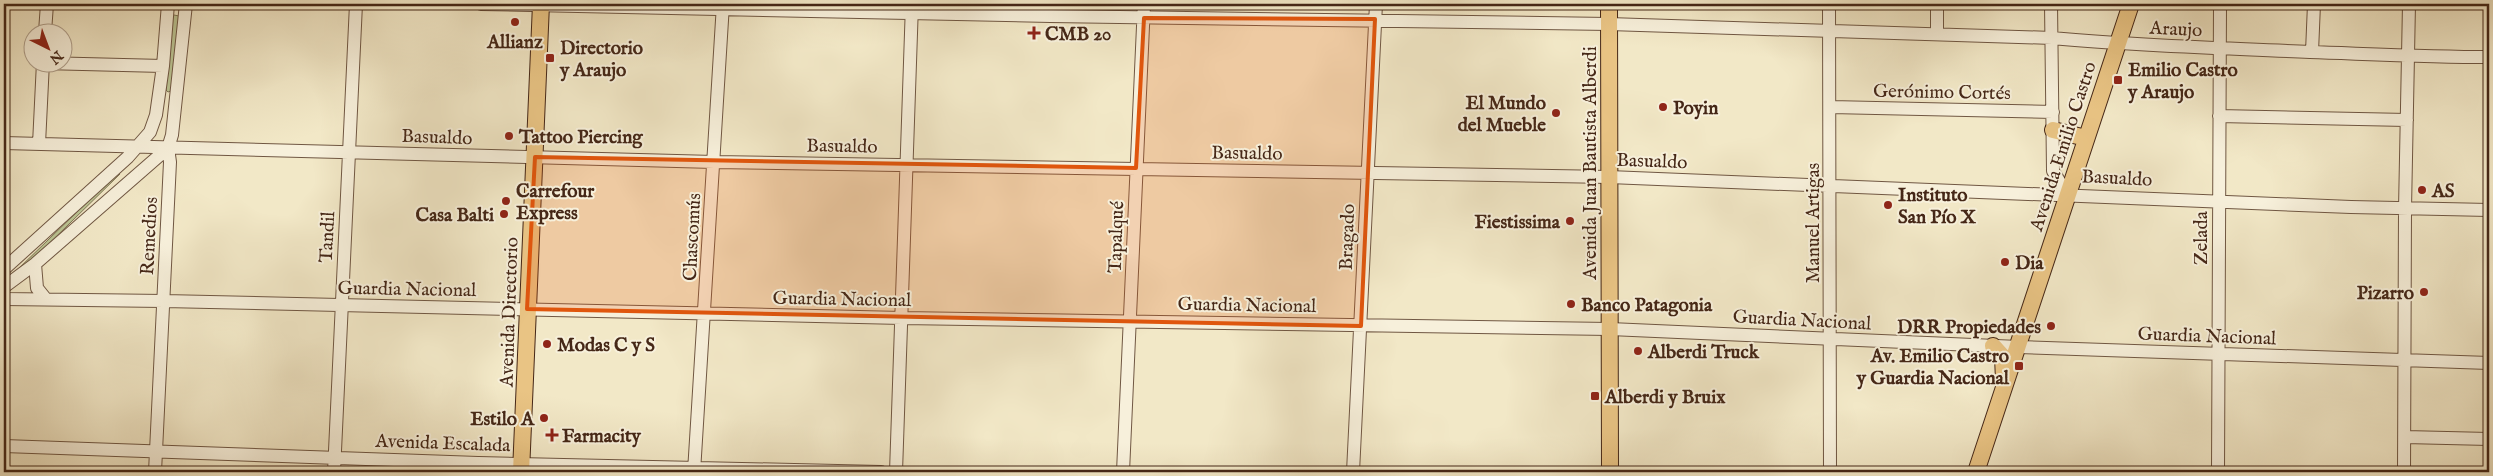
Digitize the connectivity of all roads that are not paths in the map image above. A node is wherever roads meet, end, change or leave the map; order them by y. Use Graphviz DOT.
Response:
graph roads {
  1 [pos="47,4"];
  2 [pos="168,4"];
  3 [pos="186,4"];
  4 [pos="356,4"];
  5 [pos="481,4"];
  6 [pos="1144,4"];
  7 [pos="1376,4"];
  8 [pos="1609,4"];
  9 [pos="1829,4"];
  10 [pos="1937,4"];
  11 [pos="2051,4"];
  12 [pos="2131,4"];
  13 [pos="2220,4"];
  14 [pos="2314,4"];
  15 [pos="2409,4"];
  16 [pos="541,5"];
  17 [pos="723,7"];
  18 [pos="850,8"];
  19 [pos="912,8"];
  20 [pos="1051,10"];
  21 [pos="1144,18"];
  22 [pos="1375,19"];
  23 [pos="46,22"];
  24 [pos="1609,24"];
  25 [pos="1830,30"];
  26 [pos="1937,34"];
  27 [pos="2052,38"];
  28 [pos="2118,44"];
  29 [pos="2220,49"];
  30 [pos="2312,52"];
  31 [pos="2408,57"];
  32 [pos="2489,57"];
  33 [pos="72,64"];
  34 [pos="163,66"];
  35 [pos="43,72"];
  36 [pos="1831,107"];
  37 [pos="2053,112"];
  38 [pos="2220,116"];
  39 [pos="2407,120"];
  40 [pos="2053,130"];
  41 [pos="2086,138"];
  42 [pos="4,143"];
  43 [pos="39,144"];
  44 [pos="137,147"];
  45 [pos="168,148"];
  46 [pos="349,152"];
  47 [pos="535,157"];
  48 [pos="714,162"];
  49 [pos="906,165"];
  50 [pos="1136,168"];
  51 [pos="1367,172"];
  52 [pos="1609,177"];
  53 [pos="1830,185"];
  54 [pos="2067,194"];
  55 [pos="2219,201"];
  56 [pos="2405,209"];
  57 [pos="2489,210"];
  58 [pos="35,264"];
  59 [pos="4,269"];
  60 [pos="4,287"];
  61 [pos="45,298"];
  62 [pos="4,299"];
  63 [pos="164,301"];
  64 [pos="342,306"];
  65 [pos="527,309"];
  66 [pos="706,313"];
  67 [pos="902,318"];
  68 [pos="1130,321"];
  69 [pos="1362,326"];
  70 [pos="1610,329"];
  71 [pos="1831,340"];
  72 [pos="1994,346"];
  73 [pos="2019,347"];
  74 [pos="2218,355"];
  75 [pos="2404,360"];
  76 [pos="2489,362"];
  77 [pos="2003,392"];
  78 [pos="2405,437"];
  79 [pos="2489,439"];
  80 [pos="4,446"];
  81 [pos="156,450"];
  82 [pos="334,457"];
  83 [pos="522,468"];
  84 [pos="694,470"];
  85 [pos="155,472"];
  86 [pos="334,472"];
  87 [pos="881,472"];
  88 [pos="896,472"];
  89 [pos="1123,472"];
  90 [pos="1353,472"];
  91 [pos="1610,472"];
  92 [pos="1830,472"];
  93 [pos="1976,472"];
  94 [pos="2218,472"];
  95 [pos="2404,472"];
  1 -- 23 [label="street"];
  2 -- 34 [label="street"];
  3 -- 45 [label="street, Remedios"];
  4 -- 46 [label="street, Tandil"];
  5 -- 16 [label="street, Araujo"];
  6 -- 21 [label="street, Tapalqué"];
  7 -- 22 [label="street, Bragado"];
  8 -- 24 [label="main road, Avenida Juan Bautista Alberdi"];
  9 -- 25 [label="street, Manuel Artigas"];
  10 -- 26 [label="street"];
  11 -- 27 [label="street"];
  12 -- 28 [label="main road, Avenida Emilio Castro"];
  13 -- 29 [label="street, Zelada"];
  14 -- 30 [label="street"];
  15 -- 31 [label="street"];
  16 -- 17 [label="street, Araujo"];
  16 -- 47 [label="main road, Avenida Directorio"];
  17 -- 18 [label="street, Araujo"];
  17 -- 48 [label="street, Chascomús"];
  18 -- 19 [label="street, Araujo"];
  19 -- 20 [label="street, Araujo"];
  19 -- 49 [label="street"];
  20 -- 21 [label="street, Araujo"];
  21 -- 22 [label="street, Araujo"];
  21 -- 50 [label="street, Tapalqué"];
  22 -- 24 [label="street, Araujo"];
  22 -- 51 [label="street, Bragado"];
  24 -- 25 [label="street, Araujo"];
  24 -- 52 [label="main road, Avenida Juan Bautista Alberdi"];
  25 -- 26 [label="street, Araujo"];
  25 -- 36 [label="street, Manuel Artigas"];
  26 -- 27 [label="street, Araujo"];
  27 -- 28 [label="street, Araujo"];
  27 -- 37 [label="street"];
  28 -- 29 [label="street, Araujo"];
  28 -- 41 [label="main road, Avenida Emilio Castro"];
  29 -- 30 [label="street, Araujo"];
  29 -- 38 [label="street, Zelada"];
  30 -- 31 [label="street, Araujo"];
  31 -- 32 [label="street, Araujo"];
  31 -- 39 [label="street"];
  33 -- 34 [label="street"];
  34 -- 44 [label="street"];
  35 -- 43 [label="street"];
  36 -- 37 [label="street, Gerónimo Cortés"];
  36 -- 53 [label="street, Manuel Artigas"];
  37 -- 40 [label="street"];
  38 -- 39 [label="street"];
  38 -- 55 [label="street, Zelada"];
  39 -- 56 [label="street"];
  40 -- 41 [label="main road"];
  40 -- 54 [label="street"];
  41 -- 54 [label="main road, Avenida Emilio Castro"];
  42 -- 43 [label="street, Basualdo"];
  43 -- 44 [label="street, Basualdo"];
  44 -- 45 [label="street, Basualdo"];
  44 -- 59 [label="street"];
  45 -- 46 [label="street, Basualdo"];
  45 -- 58 [label="street"];
  45 -- 63 [label="street, Remedios"];
  46 -- 47 [label="street, Basualdo"];
  46 -- 64 [label="street, Tandil"];
  47 -- 48 [label="street, Basualdo"];
  47 -- 65 [label="main road, Avenida Directorio"];
  48 -- 49 [label="street, Basualdo"];
  48 -- 66 [label="street, Chascomús"];
  49 -- 50 [label="street, Basualdo"];
  49 -- 67 [label="street"];
  50 -- 51 [label="street, Basualdo"];
  50 -- 68 [label="street, Tapalqué"];
  51 -- 52 [label="street, Basualdo"];
  51 -- 69 [label="street, Bragado"];
  52 -- 53 [label="street, Basualdo"];
  52 -- 70 [label="main road, Avenida Juan Bautista Alberdi"];
  53 -- 54 [label="street, Basualdo"];
  53 -- 71 [label="street, Manuel Artigas"];
  54 -- 55 [label="street, Basualdo"];
  54 -- 73 [label="main road, Avenida Emilio Castro"];
  55 -- 56 [label="street, Basualdo"];
  55 -- 74 [label="street, Zelada"];
  56 -- 57 [label="street, Basualdo"];
  56 -- 75 [label="street"];
  58 -- 60 [label="street"];
  58 -- 61 [label="street"];
  61 -- 62 [label="street, Guardia Nacional"];
  61 -- 63 [label="street, Guardia Nacional"];
  63 -- 64 [label="street, Guardia Nacional"];
  63 -- 81 [label="street, Remedios"];
  64 -- 65 [label="street, Guardia Nacional"];
  64 -- 82 [label="street, Tandil"];
  65 -- 66 [label="street, Guardia Nacional"];
  65 -- 83 [label="main road, Avenida Directorio"];
  66 -- 67 [label="street, Guardia Nacional"];
  66 -- 84 [label="street, Chascomús"];
  67 -- 68 [label="street, Guardia Nacional"];
  67 -- 88 [label="street"];
  68 -- 69 [label="street, Guardia Nacional"];
  68 -- 89 [label="street, Tapalqué"];
  69 -- 70 [label="street, Guardia Nacional"];
  69 -- 90 [label="street, Bragado"];
  70 -- 71 [label="street, Guardia Nacional"];
  70 -- 91 [label="main road, Avenida Juan Bautista Alberdi"];
  71 -- 72 [label="street, Guardia Nacional"];
  71 -- 92 [label="street, Manuel Artigas"];
  72 -- 73 [label="street, Guardia Nacional"];
  72 -- 77 [label="main road"];
  73 -- 74 [label="street, Guardia Nacional"];
  73 -- 77 [label="main road, Avenida Emilio Castro"];
  74 -- 75 [label="street, Guardia Nacional"];
  74 -- 94 [label="street, Zelada"];
  75 -- 76 [label="street, Guardia Nacional"];
  75 -- 78 [label="street"];
  77 -- 93 [label="main road, Avenida Emilio Castro"];
  78 -- 79 [label="street"];
  78 -- 95 [label="street"];
  80 -- 81 [label="street, Avenida Escalada"];
  81 -- 82 [label="street, Avenida Escalada"];
  81 -- 85 [label="street, Remedios"];
  82 -- 83 [label="street, Avenida Escalada"];
  82 -- 86 [label="street, Tandil"];
  83 -- 84 [label="street, Avenida Escalada"];
  84 -- 87 [label="street, Avenida Escalada"];
}
